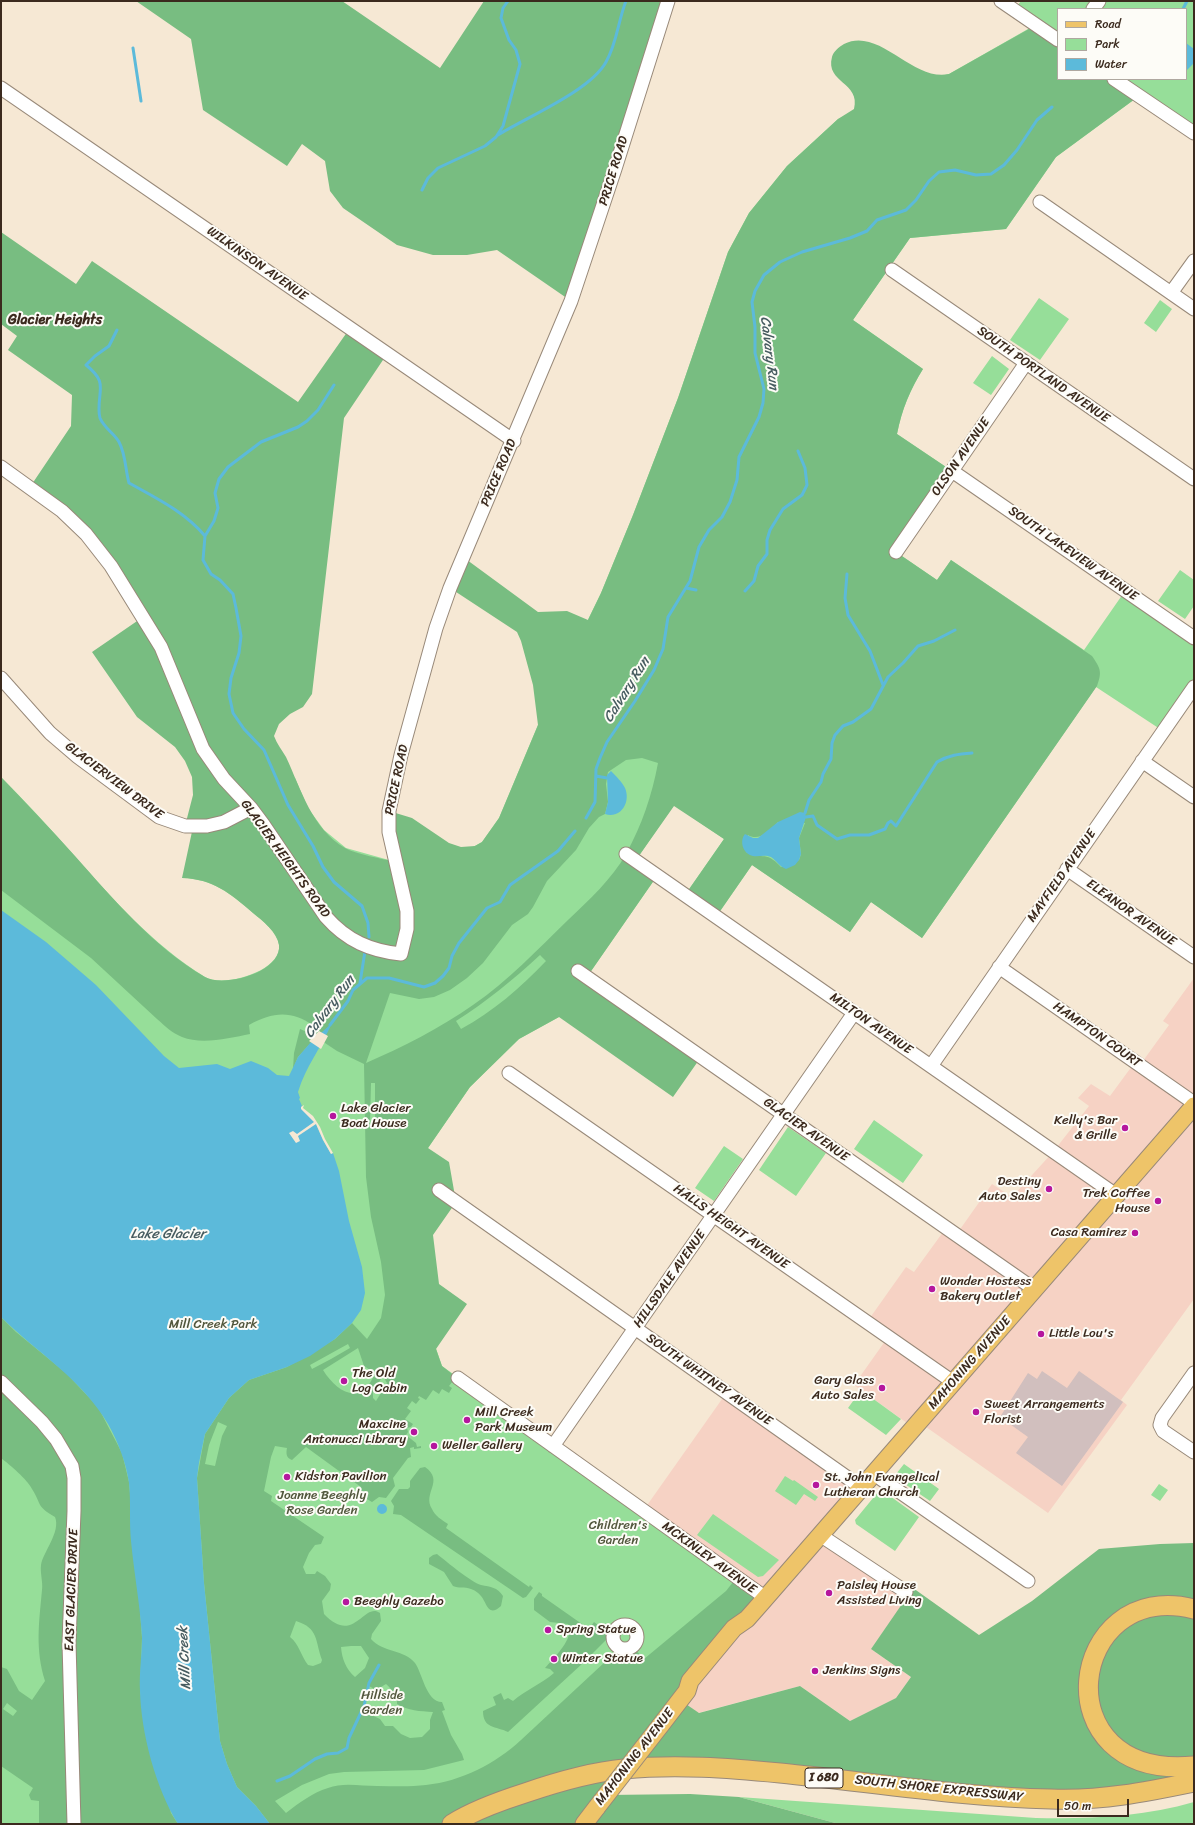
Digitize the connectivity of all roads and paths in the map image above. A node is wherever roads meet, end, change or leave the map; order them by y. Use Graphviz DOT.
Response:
graph roads {
  1 [pos="668,1"];
  2 [pos="1001,1"];
  3 [pos="1057,39"];
  4 [pos="1115,80"];
  5 [pos="1,88"];
  6 [pos="1194,134"];
  7 [pos="1040,202"];
  8 [pos="1194,261"];
  9 [pos="892,270"];
  10 [pos="1171,293"];
  11 [pos="1194,309"];
  12 [pos="1026,363"];
  13 [pos="514,441"];
  14 [pos="1,467"];
  15 [pos="952,471"];
  16 [pos="1194,479"];
  17 [pos="896,552"];
  18 [pos="1194,638"];
  19 [pos="1,678"];
  20 [pos="1194,686"];
  21 [pos="1142,761"];
  22 [pos="1194,797"];
  23 [pos="251,808"];
  24 [pos="626,854"];
  25 [pos="1067,869"];
  26 [pos="401,954"];
  27 [pos="1194,957"];
  28 [pos="999,967"];
  29 [pos="578,971"];
  30 [pos="854,1013"];
  31 [pos="930,1066"];
  32 [pos="508,1073"];
  33 [pos="1194,1103"];
  34 [pos="1194,1106"];
  35 [pos="784,1115"];
  36 [pos="438,1190"];
  37 [pos="1116,1195"];
  38 [pos="714,1215"];
  39 [pos="1034,1289"];
  40 [pos="635,1328"];
  41 [pos="1194,1373"];
  42 [pos="458,1378"];
  43 [pos="1,1382"];
  44 [pos="953,1382"];
  45 [pos="553,1446"];
  46 [pos="1194,1452"];
  47 [pos="874,1474"];
  48 [pos="862,1488"];
  49 [pos="820,1535"];
  50 [pos="1028,1581"];
  51 [pos="906,1592"];
  52 [pos="766,1598"];
  53 [pos="1194,1609"];
  54 [pos="1194,1766"];
  55 [pos="1194,1782"];
  56 [pos="456,1821"];
  57 [pos="74,1824"];
  58 [pos="584,1824"];
  1 -- 13 [label="street, PRICE ROAD"];
  2 -- 3 [label="street"];
  4 -- 6 [label="street"];
  5 -- 13 [label="street, WILKINSON AVENUE"];
  7 -- 10 [label="street"];
  8 -- 10 [label="street"];
  9 -- 12 [label="street, SOUTH PORTLAND AVENUE"];
  10 -- 11 [label="street"];
  12 -- 15 [label="street, OLSON AVENUE"];
  12 -- 16 [label="street, SOUTH PORTLAND AVENUE"];
  13 -- 26 [label="street, PRICE ROAD"];
  14 -- 23 [label="street, GLACIER HEIGHTS ROAD"];
  15 -- 17 [label="street, OLSON AVENUE"];
  15 -- 18 [label="street, SOUTH LAKEVIEW AVENUE"];
  19 -- 23 [label="street, GLACIERVIEW DRIVE"];
  20 -- 21 [label="street, MAYFIELD AVENUE"];
  21 -- 22 [label="street"];
  21 -- 25 [label="street, MAYFIELD AVENUE"];
  23 -- 26 [label="street, GLACIER HEIGHTS ROAD"];
  24 -- 30 [label="street, MILTON AVENUE"];
  25 -- 27 [label="street, ELEANOR AVENUE"];
  25 -- 28 [label="street, MAYFIELD AVENUE"];
  28 -- 31 [label="street, MAYFIELD AVENUE"];
  28 -- 33 [label="street, HAMPTON COURT"];
  29 -- 35 [label="street, GLACIER AVENUE"];
  30 -- 31 [label="street, MILTON AVENUE"];
  30 -- 35 [label="street, HILLSDALE AVENUE"];
  31 -- 37 [label="street, MILTON AVENUE"];
  32 -- 38 [label="street, HALLS HEIGHT AVENUE"];
  34 -- 37 [label="main road, MAHONING AVENUE"];
  35 -- 38 [label="street, HILLSDALE AVENUE"];
  35 -- 39 [label="street, GLACIER AVENUE"];
  36 -- 40 [label="street, SOUTH WHITNEY AVENUE"];
  37 -- 39 [label="main road, MAHONING AVENUE"];
  38 -- 40 [label="street, HILLSDALE AVENUE"];
  38 -- 44 [label="street, HALLS HEIGHT AVENUE"];
  39 -- 44 [label="main road, MAHONING AVENUE"];
  40 -- 45 [label="street, HILLSDALE AVENUE"];
  40 -- 48 [label="street, SOUTH WHITNEY AVENUE"];
  41 -- 46 [label="street"];
  42 -- 45 [label="street, MCKINLEY AVENUE"];
  43 -- 57 [label="street, EAST GLACIER DRIVE"];
  44 -- 47 [label="main road, MAHONING AVENUE"];
  45 -- 52 [label="street, MCKINLEY AVENUE"];
  47 -- 48 [label="main road, MAHONING AVENUE"];
  47 -- 50 [label="street"];
  48 -- 49 [label="main road, MAHONING AVENUE"];
  49 -- 51 [label="street"];
  49 -- 52 [label="main road, MAHONING AVENUE"];
  52 -- 58 [label="main road, MAHONING AVENUE, bridge"];
  53 -- 54 [label="highway"];
  55 -- 56 [label="highway, SOUTH SHORE EXPRESSWAY / I 680"];
}
